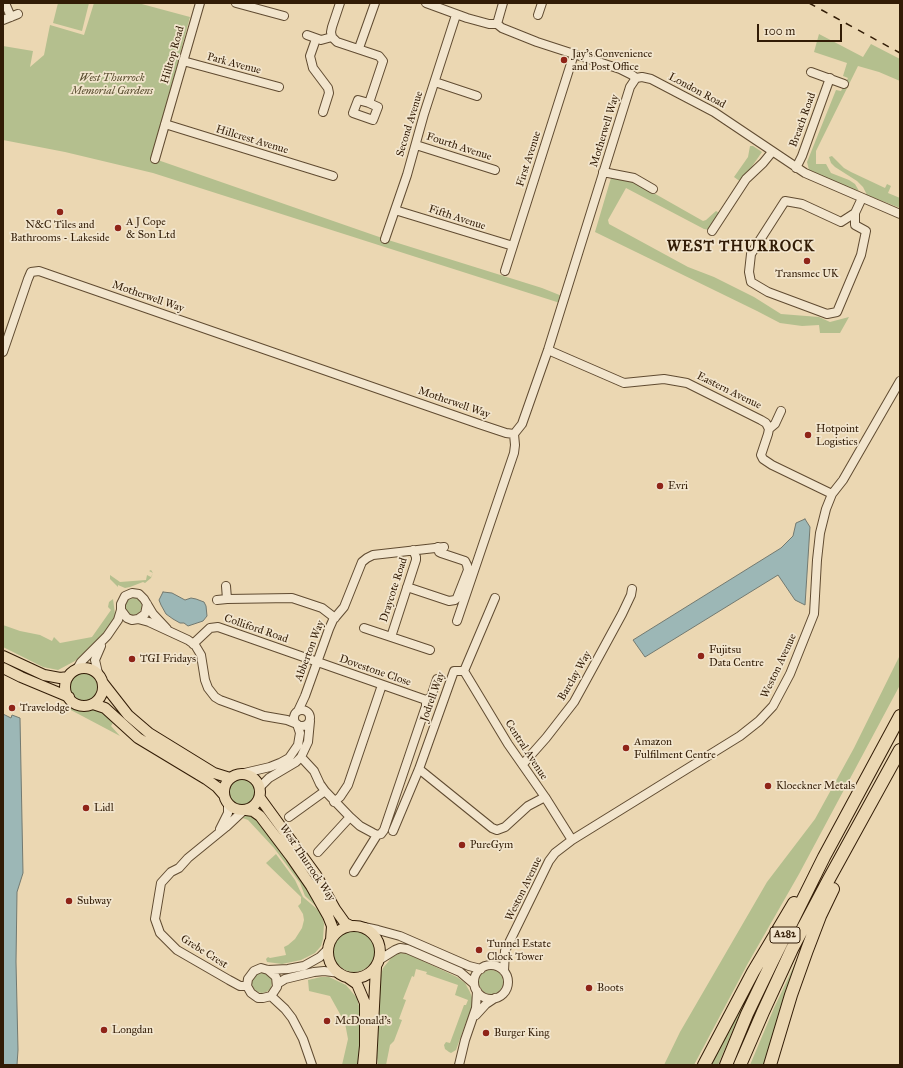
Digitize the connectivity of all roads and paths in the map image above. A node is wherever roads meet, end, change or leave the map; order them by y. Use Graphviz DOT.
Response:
graph roads {
  1 [pos="5,3"];
  2 [pos="200,3"];
  3 [pos="236,3"];
  4 [pos="340,3"];
  5 [pos="374,3"];
  6 [pos="426,3"];
  7 [pos="503,3"];
  8 [pos="540,4"];
  9 [pos="456,15"];
  10 [pos="538,15"];
  11 [pos="284,16"];
  12 [pos="10,17"];
  13 [pos="497,24"];
  14 [pos="306,35"];
  15 [pos="332,37"];
  16 [pos="316,39"];
  17 [pos="359,48"];
  18 [pos="574,54"];
  19 [pos="183,61"];
  20 [pos="811,72"];
  21 [pos="636,78"];
  22 [pos="830,78"];
  23 [pos="435,82"];
  24 [pos="844,84"];
  25 [pos="279,87"];
  26 [pos="477,96"];
  27 [pos="369,103"];
  28 [pos="323,112"];
  29 [pos="165,124"];
  30 [pos="416,145"];
  31 [pos="772,152"];
  32 [pos="155,159"];
  33 [pos="796,168"];
  34 [pos="495,170"];
  35 [pos="603,172"];
  36 [pos="333,176"];
  37 [pos="653,188"];
  38 [pos="862,198"];
  39 [pos="395,210"];
  40 [pos="855,213"];
  41 [pos="900,214"];
  42 [pos="712,231"];
  43 [pos="385,239"];
  44 [pos="513,246"];
  45 [pos="505,271"];
  46 [pos="548,350"];
  47 [pos="3,352"];
  48 [pos="900,381"];
  49 [pos="781,411"];
  50 [pos="769,429"];
  51 [pos="514,434"];
  52 [pos="832,494"];
  53 [pos="413,550"];
  54 [pos="226,586"];
  55 [pos="407,587"];
  56 [pos="632,590"];
  57 [pos="495,598"];
  58 [pos="227,599"];
  59 [pos="217,600"];
  60 [pos="147,604"];
  61 [pos="121,610"];
  62 [pos="335,618"];
  63 [pos="135,619"];
  64 [pos="457,621"];
  65 [pos="364,628"];
  66 [pos="169,632"];
  67 [pos="391,637"];
  68 [pos="105,639"];
  69 [pos="193,644"];
  70 [pos="430,650"];
  71 [pos="3,656"];
  72 [pos="316,662"];
  73 [pos="3,668"];
  74 [pos="77,669"];
  75 [pos="464,671"];
  76 [pos="98,673"];
  77 [pos="68,677"];
  78 [pos="437,679"];
  79 [pos="103,683"];
  80 [pos="382,685"];
  81 [pos="305,696"];
  82 [pos="69,697"];
  83 [pos="426,700"];
  84 [pos="93,704"];
  85 [pos="309,712"];
  86 [pos="296,713"];
  87 [pos="900,716"];
  88 [pos="273,718"];
  89 [pos="310,721"];
  90 [pos="297,724"];
  91 [pos="900,750"];
  92 [pos="301,757"];
  93 [pos="523,764"];
  94 [pos="419,769"];
  95 [pos="240,774"];
  96 [pos="230,778"];
  97 [pos="325,792"];
  98 [pos="260,793"];
  99 [pos="545,798"];
  100 [pos="226,800"];
  101 [pos="334,802"];
  102 [pos="244,810"];
  103 [pos="289,817"];
  104 [pos="350,817"];
  105 [pos="393,832"];
  106 [pos="217,833"];
  107 [pos="377,835"];
  108 [pos="852,839"];
  109 [pos="572,840"];
  110 [pos="318,852"];
  111 [pos="824,857"];
  112 [pos="354,872"];
  113 [pos="351,926"];
  114 [pos="364,927"];
  115 [pos="330,945"];
  116 [pos="505,951"];
  117 [pos="377,963"];
  118 [pos="491,965"];
  119 [pos="481,968"];
  120 [pos="268,970"];
  121 [pos="504,971"];
  122 [pos="343,975"];
  123 [pos="277,984"];
  124 [pos="247,986"];
  125 [pos="476,987"];
  126 [pos="271,996"];
  127 [pos="495,998"];
  128 [pos="474,1017"];
  129 [pos="312,1065"];
  130 [pos="363,1065"];
  131 [pos="371,1065"];
  132 [pos="459,1065"];
  133 [pos="704,1065"];
  134 [pos="726,1065"];
  135 [pos="740,1065"];
  136 [pos="770,1065"];
  1 -- 12 [label="street"];
  2 -- 19 [label="street, Hilltop Road"];
  3 -- 11 [label="street"];
  4 -- 15 [label="street"];
  5 -- 17 [label="street"];
  6 -- 9 [label="street, London Road"];
  7 -- 13 [label="street"];
  8 -- 10 [label="street"];
  9 -- 13 [label="street, London Road"];
  9 -- 23 [label="street, Second Avenue"];
  13 -- 18 [label="street, London Road"];
  14 -- 16 [label="street"];
  15 -- 16 [label="street"];
  15 -- 17 [label="street"];
  16 -- 28 [label="street"];
  17 -- 27 [label="street"];
  18 -- 21 [label="street, London Road"];
  18 -- 44 [label="street, First Avenue"];
  19 -- 25 [label="street, Park Avenue"];
  19 -- 29 [label="street, Hilltop Road"];
  20 -- 22 [label="street"];
  21 -- 31 [label="street, London Road"];
  21 -- 35 [label="street, Motherwell Way"];
  22 -- 24 [label="street"];
  22 -- 33 [label="street, Breach Road"];
  23 -- 26 [label="street"];
  23 -- 30 [label="street, Second Avenue"];
  29 -- 32 [label="street, Hilltop Road"];
  29 -- 36 [label="street, Hillcrest Avenue"];
  30 -- 34 [label="street, Fourth Avenue"];
  30 -- 39 [label="street, Second Avenue"];
  31 -- 33 [label="street, London Road"];
  31 -- 42 [label="street"];
  33 -- 38 [label="street, London Road"];
  35 -- 37 [label="street"];
  35 -- 46 [label="street, Motherwell Way"];
  38 -- 40 [label="street"];
  38 -- 41 [label="street, London Road"];
  39 -- 43 [label="street, Second Avenue"];
  39 -- 44 [label="street, Fifth Avenue"];
  40 -- 40 [label="street"];
  44 -- 45 [label="street, First Avenue"];
  46 -- 50 [label="street, Eastern Avenue"];
  46 -- 51 [label="street, Motherwell Way"];
  47 -- 51 [label="street, Motherwell Way"];
  48 -- 52 [label="street, Weston Avenue"];
  49 -- 50 [label="street"];
  50 -- 52 [label="street"];
  51 -- 64 [label="street"];
  52 -- 109 [label="street, Weston Avenue"];
  53 -- 55 [label="street, Draycote Road"];
  53 -- 55 [label="street, Abberton Way"];
  53 -- 62 [label="street, Abberton Way"];
  54 -- 58 [label="street"];
  55 -- 67 [label="street, Draycote Road"];
  56 -- 93 [label="street, Barclay Way"];
  57 -- 75 [label="street"];
  58 -- 59 [label="street"];
  58 -- 62 [label="street"];
  60 -- 61 [label="street"];
  60 -- 63 [label="street"];
  60 -- 66 [label="street"];
  61 -- 63 [label="street"];
  61 -- 68 [label="street"];
  62 -- 72 [label="street, Abberton Way"];
  63 -- 66 [label="street"];
  63 -- 68 [label="street"];
  65 -- 67 [label="street, Draycote Road"];
  66 -- 69 [label="street"];
  67 -- 70 [label="street, Draycote Road"];
  68 -- 74 [label="street"];
  68 -- 76 [label="street"];
  69 -- 72 [label="street, Colliford Road"];
  69 -- 88 [label="street"];
  71 -- 77 [label="main road"];
  72 -- 80 [label="street, Dovestone Close"];
  72 -- 81 [label="street, Abberton Way"];
  73 -- 82 [label="main road"];
  74 -- 76 [label="main road"];
  74 -- 77 [label="main road"];
  75 -- 93 [label="street, Central Avenue"];
  75 -- 94 [label="street, Jodrell Way"];
  76 -- 79 [label="main road"];
  77 -- 82 [label="main road"];
  78 -- 83 [label="street"];
  79 -- 84 [label="main road"];
  79 -- 96 [label="main road"];
  80 -- 83 [label="street, Dovestone Close"];
  80 -- 101 [label="street"];
  81 -- 85 [label="street, Abberton Way"];
  81 -- 86 [label="street, Abberton Way"];
  82 -- 84 [label="main road"];
  83 -- 107 [label="street"];
  84 -- 100 [label="main road"];
  85 -- 86 [label="street"];
  85 -- 89 [label="street"];
  86 -- 88 [label="street"];
  86 -- 90 [label="street"];
  87 -- 111 [label="highway, A282"];
  88 -- 90 [label="street"];
  89 -- 90 [label="street"];
  89 -- 92 [label="street"];
  90 -- 95 [label="street"];
  91 -- 108 [label="highway, A282"];
  92 -- 97 [label="street"];
  92 -- 98 [label="street"];
  93 -- 99 [label="street, Central Avenue"];
  94 -- 99 [label="street"];
  94 -- 105 [label="street"];
  95 -- 96 [label="main road"];
  95 -- 98 [label="main road"];
  96 -- 100 [label="main road"];
  97 -- 101 [label="street"];
  97 -- 103 [label="street"];
  98 -- 102 [label="main road"];
  98 -- 113 [label="main road, West Thurrock Way"];
  99 -- 109 [label="street, Central Avenue"];
  100 -- 102 [label="main road"];
  100 -- 106 [label="street, Grebe Crest"];
  101 -- 104 [label="street"];
  102 -- 106 [label="street, Grebe Crest"];
  102 -- 115 [label="main road, West Thurrock Way"];
  104 -- 107 [label="street"];
  104 -- 110 [label="street"];
  106 -- 124 [label="street, Grebe Crest"];
  107 -- 112 [label="street"];
  108 -- 135 [label="highway, A282"];
  108 -- 136 [label="highway"];
  109 -- 116 [label="street, Weston Avenue"];
  111 -- 133 [label="highway"];
  111 -- 134 [label="highway, A282"];
  113 -- 114 [label="main road"];
  113 -- 115 [label="main road"];
  114 -- 117 [label="main road"];
  114 -- 119 [label="street"];
  115 -- 120 [label="street"];
  115 -- 122 [label="main road"];
  116 -- 118 [label="street, Weston Avenue"];
  116 -- 121 [label="street, Weston Avenue"];
  117 -- 122 [label="main road"];
  117 -- 125 [label="street"];
  117 -- 131 [label="main road"];
  118 -- 119 [label="street"];
  118 -- 121 [label="street"];
  119 -- 125 [label="street"];
  120 -- 123 [label="street"];
  120 -- 124 [label="street"];
  121 -- 127 [label="street"];
  122 -- 123 [label="street"];
  122 -- 130 [label="main road"];
  123 -- 126 [label="street"];
  124 -- 126 [label="street"];
  125 -- 127 [label="street"];
  125 -- 128 [label="street"];
  126 -- 129 [label="street"];
  127 -- 128 [label="street"];
  128 -- 132 [label="street"];
}
